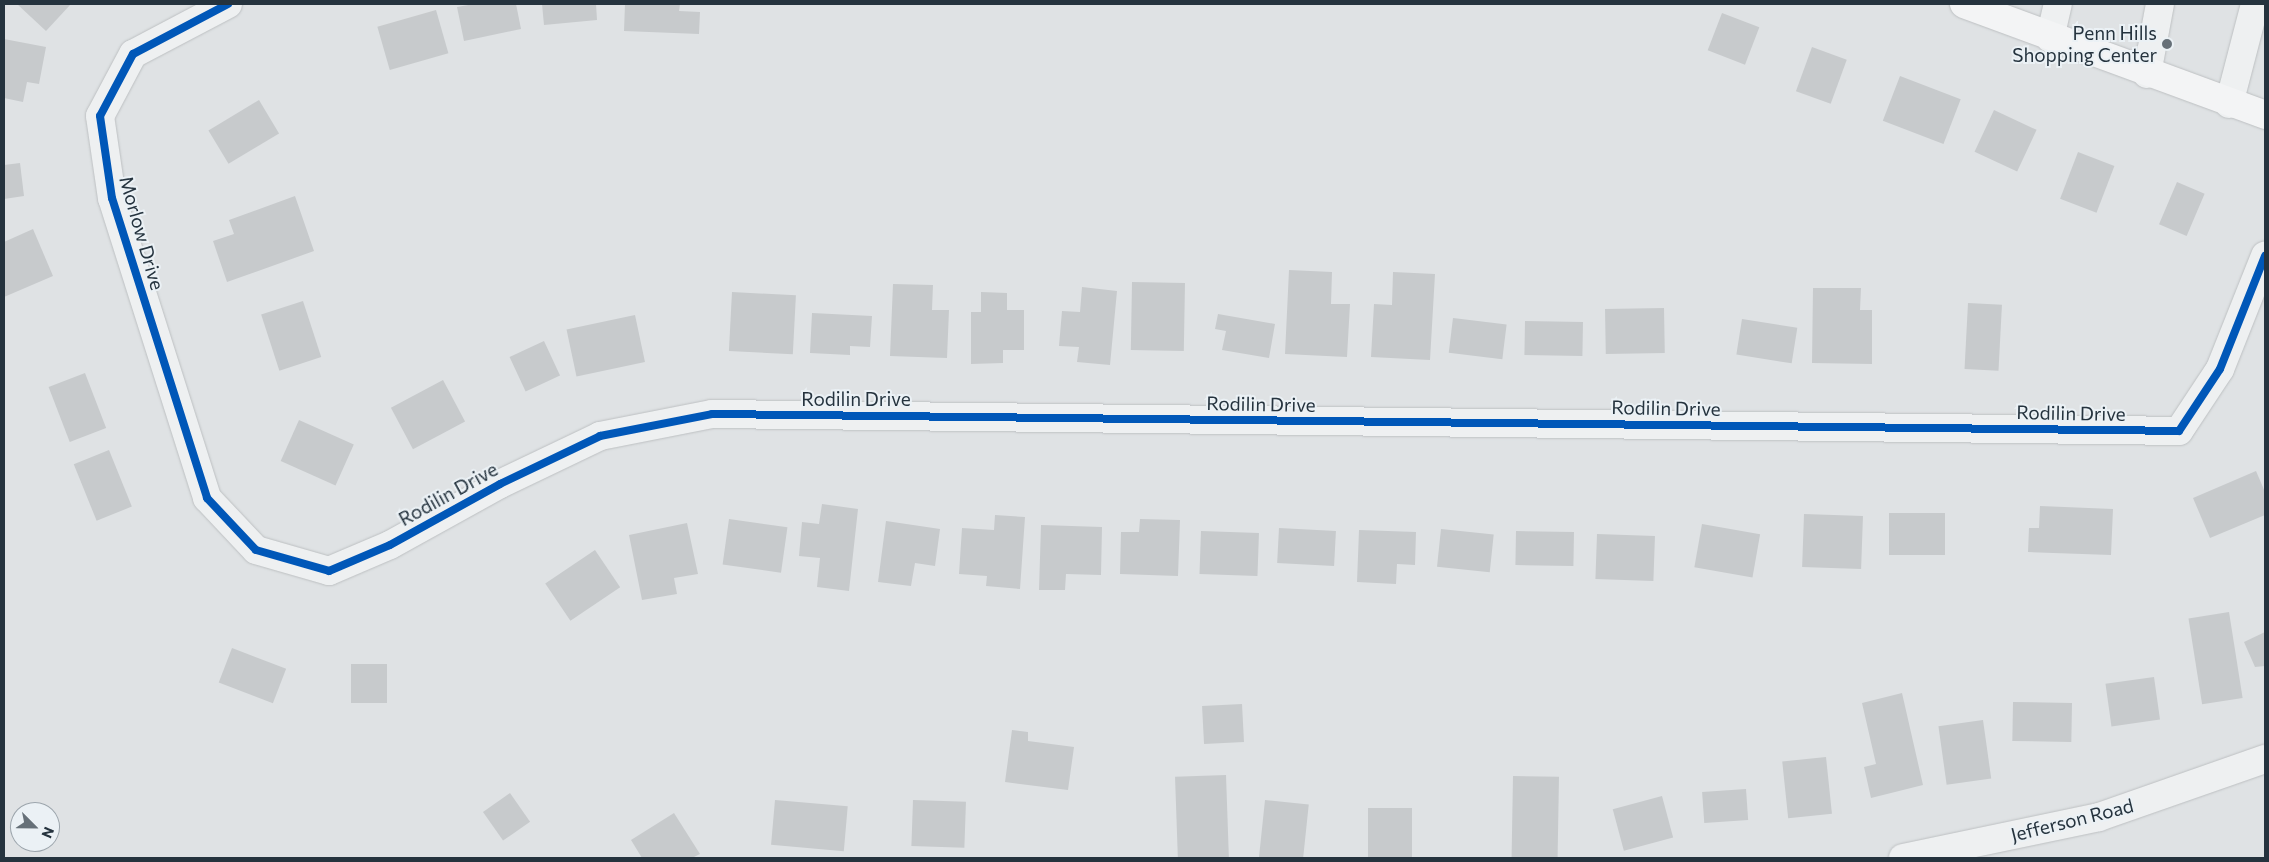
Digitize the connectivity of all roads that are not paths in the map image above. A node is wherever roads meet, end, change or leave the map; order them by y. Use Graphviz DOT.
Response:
graph roads {
  1 [pos="228,4"];
  2 [pos="1964,4"];
  3 [pos="2058,4"];
  4 [pos="2160,4"];
  5 [pos="2255,4"];
  6 [pos="1991,9"];
  7 [pos="2050,38"];
  8 [pos="2147,74"];
  9 [pos="2229,104"];
  10 [pos="2265,116"];
  11 [pos="2265,256"];
  12 [pos="207,498"];
  13 [pos="2265,759"];
  14 [pos="1903,858"];
  1 -- 12 [label="street, Morlow Drive"];
  2 -- 6 [label="main road"];
  3 -- 7 [label="street"];
  4 -- 8 [label="street"];
  5 -- 9 [label="street"];
  6 -- 7 [label="main road"];
  7 -- 8 [label="main road"];
  8 -- 9 [label="main road"];
  9 -- 10 [label="main road"];
  11 -- 12 [label="street, Rodilin Drive"];
  13 -- 14 [label="street, Jefferson Road"];
}
